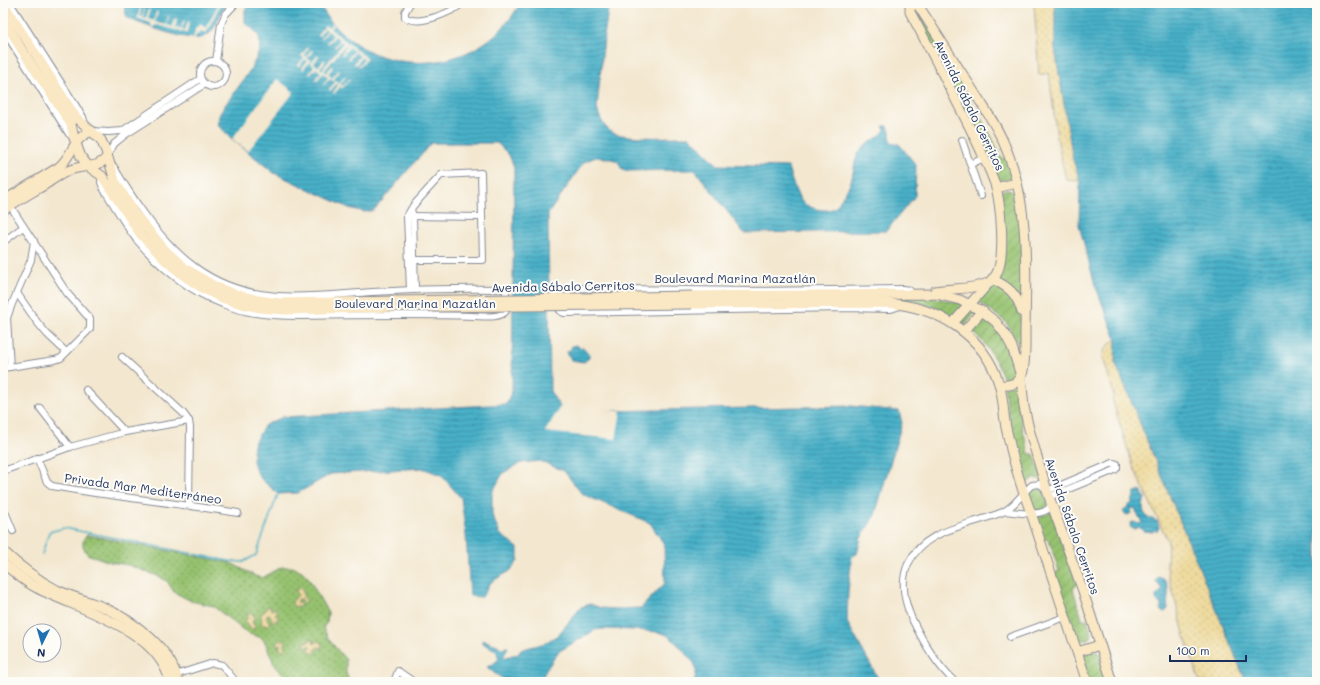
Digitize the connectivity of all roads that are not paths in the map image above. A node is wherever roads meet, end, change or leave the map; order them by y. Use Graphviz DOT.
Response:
graph roads {
  1 [pos="3,3"];
  2 [pos="10,3"];
  3 [pos="236,3"];
  4 [pos="410,3"];
  5 [pos="463,3"];
  6 [pos="911,4"];
  7 [pos="3,18"];
  8 [pos="3,28"];
  9 [pos="216,61"];
  10 [pos="203,81"];
  11 [pos="89,128"];
  12 [pos="123,133"];
  13 [pos="75,140"];
  14 [pos="962,140"];
  15 [pos="984,158"];
  16 [pos="108,159"];
  17 [pos="971,164"];
  18 [pos="89,167"];
  19 [pos="1017,183"];
  20 [pos="996,188"];
  21 [pos="981,196"];
  22 [pos="5,204"];
  23 [pos="410,214"];
  24 [pos="482,217"];
  25 [pos="23,227"];
  26 [pos="34,241"];
  27 [pos="3,242"];
  28 [pos="411,260"];
  29 [pos="991,281"];
  30 [pos="412,290"];
  31 [pos="18,293"];
  32 [pos="924,294"];
  33 [pos="759,300"];
  34 [pos="396,304"];
  35 [pos="969,304"];
  36 [pos="300,306"];
  37 [pos="982,311"];
  38 [pos="953,323"];
  39 [pos="1025,329"];
  40 [pos="964,331"];
  41 [pos="66,352"];
  42 [pos="122,357"];
  43 [pos="10,367"];
  44 [pos="3,368"];
  45 [pos="1021,376"];
  46 [pos="1000,385"];
  47 [pos="86,390"];
  48 [pos="40,408"];
  49 [pos="189,421"];
  50 [pos="125,432"];
  51 [pos="70,447"];
  52 [pos="37,458"];
  53 [pos="3,471"];
  54 [pos="1023,494"];
  55 [pos="1048,494"];
  56 [pos="189,505"];
  57 [pos="3,507"];
  58 [pos="1004,511"];
  59 [pos="238,513"];
  60 [pos="1031,513"];
  61 [pos="13,531"];
  62 [pos="3,551"];
  63 [pos="3,563"];
  64 [pos="18,571"];
  65 [pos="1065,617"];
  66 [pos="1010,637"];
  67 [pos="1100,645"];
  68 [pos="1077,652"];
  69 [pos="173,679"];
  70 [pos="236,682"];
  71 [pos="394,682"];
  72 [pos="414,682"];
  73 [pos="955,682"];
  74 [pos="1087,682"];
  75 [pos="1112,682"];
  1 -- 11 [label="main road, Boulevard Marina Mazatlán"];
  2 -- 11 [label="street, Boulevard Marina Mazatlán"];
  3 -- 9 [label="street"];
  4 -- 5 [label="street"];
  6 -- 15 [label="main road, Avenida Sábalo Cerritos"];
  6 -- 19 [label="main road, Avenida Sábalo Cerritos"];
  7 -- 13 [label="main road, Boulevard Marina Mazatlán"];
  8 -- 13 [label="street, Boulevard Marina Mazatlán"];
  9 -- 10 [label="street"];
  9 -- 10 [label="street"];
  10 -- 12 [label="street"];
  11 -- 12 [label="street"];
  11 -- 13 [label="main road"];
  11 -- 16 [label="main road, Boulevard Marina Mazatlán"];
  12 -- 16 [label="street"];
  13 -- 18 [label="main road, Boulevard Marina Mazatlán"];
  13 -- 22 [label="main road"];
  14 -- 17 [label="street"];
  15 -- 17 [label="street"];
  15 -- 20 [label="main road, Avenida Sábalo Cerritos"];
  16 -- 18 [label="main road"];
  16 -- 36 [label="main road, Boulevard Marina Mazatlán"];
  17 -- 21 [label="street"];
  18 -- 22 [label="main road"];
  18 -- 36 [label="main road, Boulevard Marina Mazatlán"];
  19 -- 20 [label="main road"];
  19 -- 39 [label="main road, Avenida Sábalo Cerritos"];
  20 -- 29 [label="main road, Avenida Sábalo Cerritos"];
  22 -- 25 [label="street"];
  23 -- 24 [label="street"];
  23 -- 24 [label="street"];
  23 -- 28 [label="street"];
  24 -- 28 [label="street"];
  25 -- 26 [label="street"];
  25 -- 27 [label="street"];
  26 -- 31 [label="street"];
  26 -- 41 [label="street"];
  28 -- 30 [label="street"];
  29 -- 32 [label="main road"];
  29 -- 35 [label="main road, Avenida Sábalo Cerritos"];
  29 -- 39 [label="main road"];
  30 -- 36 [label="street, Boulevard Marina Mazatlán"];
  30 -- 36 [label="street, Boulevard Marina Mazatlán"];
  31 -- 41 [label="street"];
  31 -- 43 [label="street"];
  32 -- 33 [label="main road, Avenida Sábalo Cerritos"];
  32 -- 35 [label="main road, Avenida Sábalo Cerritos"];
  33 -- 33 [label="street, Boulevard Marina Mazatlán"];
  33 -- 34 [label="main road, Avenida Sábalo Cerritos, bridge"];
  33 -- 38 [label="main road, Avenida Sábalo Cerritos"];
  34 -- 36 [label="main road, Boulevard Marina Mazatlán"];
  35 -- 37 [label="main road, Avenida Sábalo Cerritos"];
  35 -- 38 [label="main road, Avenida Sábalo Cerritos"];
  37 -- 40 [label="main road"];
  37 -- 45 [label="main road, Avenida Sábalo Cerritos"];
  38 -- 40 [label="main road, Avenida Sábalo Cerritos"];
  39 -- 45 [label="main road, Avenida Sábalo Cerritos"];
  40 -- 46 [label="main road, Avenida Sábalo Cerritos"];
  41 -- 43 [label="street"];
  42 -- 49 [label="street"];
  43 -- 44 [label="street"];
  45 -- 46 [label="main road"];
  45 -- 55 [label="main road, Avenida Sábalo Cerritos"];
  46 -- 54 [label="main road, Avenida Sábalo Cerritos"];
  47 -- 50 [label="street"];
  48 -- 51 [label="street"];
  49 -- 50 [label="street"];
  49 -- 56 [label="street"];
  50 -- 51 [label="street"];
  51 -- 52 [label="street"];
  52 -- 53 [label="street"];
  52 -- 56 [label="street, Privada Mar Mediterráneo"];
  54 -- 55 [label="street"];
  54 -- 58 [label="street"];
  54 -- 60 [label="main road, Avenida Sábalo Cerritos"];
  55 -- 55 [label="street"];
  55 -- 60 [label="street"];
  55 -- 67 [label="main road, Avenida Sábalo Cerritos"];
  56 -- 59 [label="street, Privada Mar Mediterráneo"];
  57 -- 61 [label="street"];
  58 -- 60 [label="street"];
  58 -- 73 [label="street"];
  60 -- 65 [label="main road, Avenida Sábalo Cerritos"];
  62 -- 64 [label="main road"];
  63 -- 64 [label="main road"];
  64 -- 69 [label="main road"];
  65 -- 66 [label="street"];
  65 -- 68 [label="main road, Avenida Sábalo Cerritos"];
  67 -- 68 [label="main road"];
  67 -- 75 [label="main road, Avenida Sábalo Cerritos"];
  68 -- 74 [label="main road, Avenida Sábalo Cerritos"];
  69 -- 70 [label="street"];
  71 -- 72 [label="street"];
}
